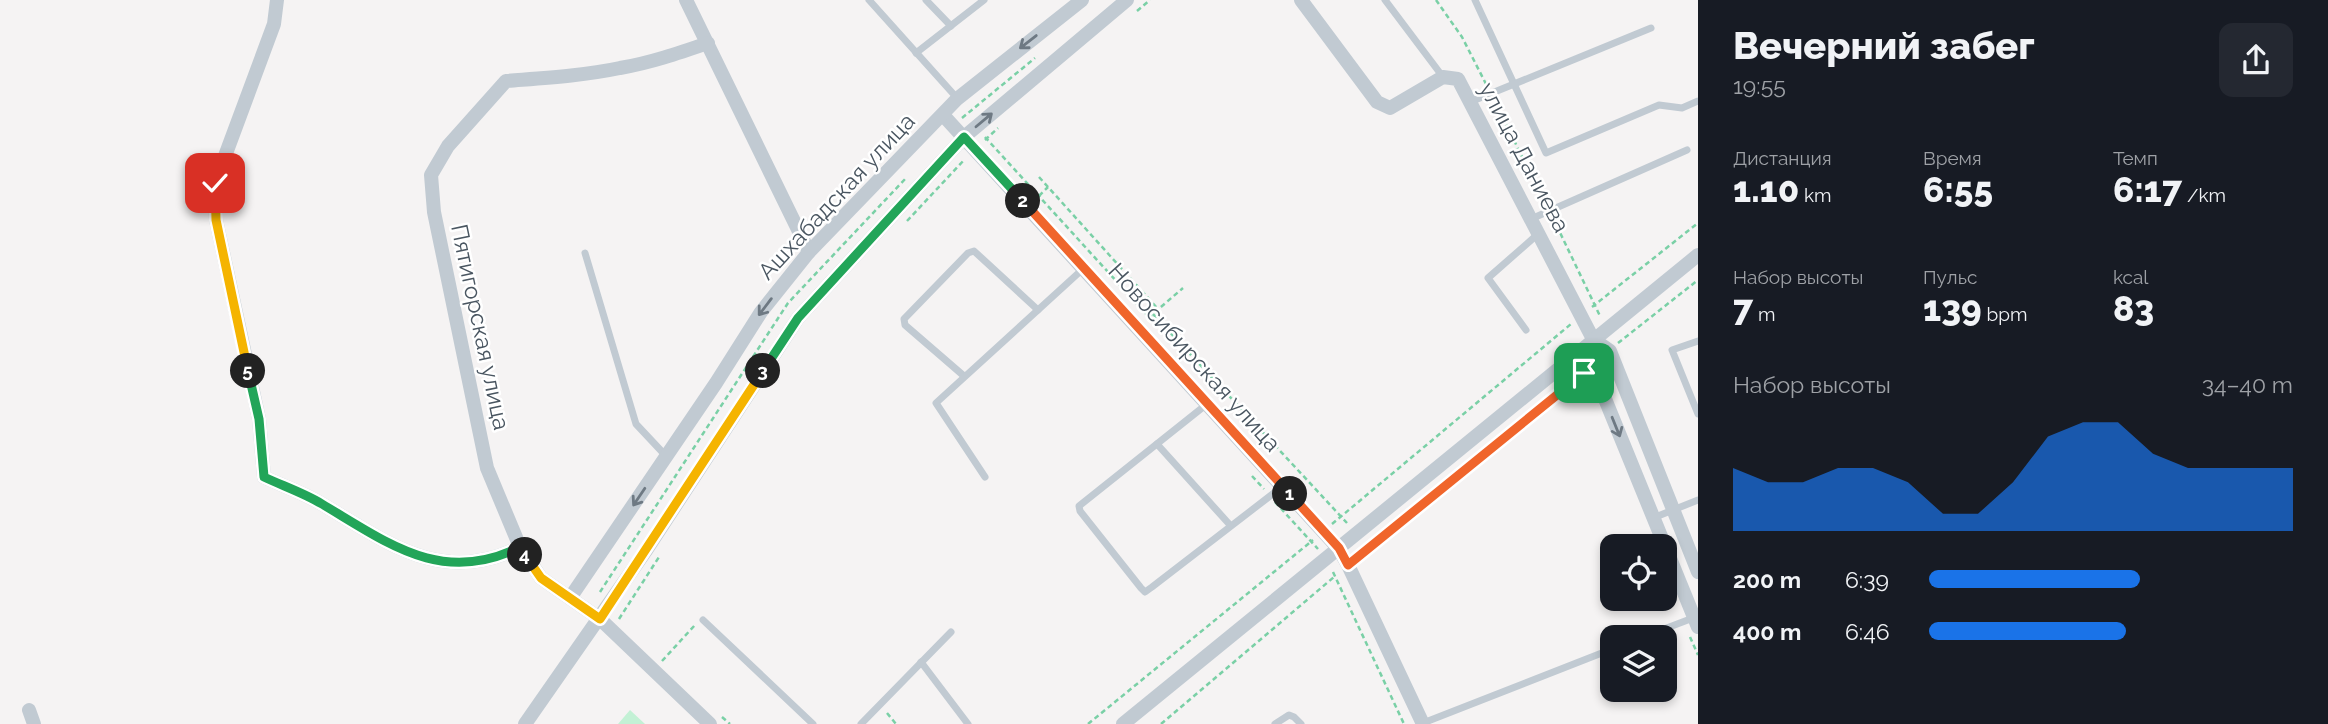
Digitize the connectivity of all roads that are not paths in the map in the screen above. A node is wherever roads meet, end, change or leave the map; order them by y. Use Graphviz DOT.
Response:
graph roads {
  1 [pos="277,0"];
  2 [pos="686,0"];
  3 [pos="869,0"];
  4 [pos="926,0"];
  5 [pos="984,0"];
  6 [pos="1082,0"];
  7 [pos="1127,0"];
  8 [pos="1301,0"];
  9 [pos="1385,0"];
  10 [pos="1475,0"];
  11 [pos="951,26"];
  12 [pos="1651,29"];
  13 [pos="708,43"];
  14 [pos="916,53"];
  15 [pos="1443,77"];
  16 [pos="1515,84"];
  17 [pos="957,99"];
  18 [pos="1698,100"];
  19 [pos="1470,102"];
  20 [pos="943,115"];
  21 [pos="964,137"];
  22 [pos="1687,150"];
  23 [pos="1531,219"];
  24 [pos="1539,234"];
  25 [pos="809,252"];
  26 [pos="585,253"];
  27 [pos="1698,255"];
  28 [pos="1084,268"];
  29 [pos="1038,310"];
  30 [pos="1526,330"];
  31 [pos="1593,339"];
  32 [pos="1698,341"];
  33 [pos="964,376"];
  34 [pos="1207,403"];
  35 [pos="1698,414"];
  36 [pos="1157,444"];
  37 [pos="666,456"];
  38 [pos="985,477"];
  39 [pos="1283,486"];
  40 [pos="1698,500"];
  41 [pos="1673,510"];
  42 [pos="1653,517"];
  43 [pos="1230,525"];
  44 [pos="520,547"];
  45 [pos="1339,548"];
  46 [pos="1698,572"];
  47 [pos="1692,594"];
  48 [pos="570,598"];
  49 [pos="600,619"];
  50 [pos="703,620"];
  51 [pos="1696,622"];
  52 [pos="1677,627"];
  53 [pos="951,632"];
  54 [pos="1600,654"];
  55 [pos="921,663"];
  56 [pos="525,724"];
  57 [pos="710,724"];
  58 [pos="813,724"];
  59 [pos="861,724"];
  60 [pos="968,724"];
  61 [pos="1123,724"];
  62 [pos="1275,724"];
  63 [pos="1301,724"];
  64 [pos="1422,724"];
  1 -- 44 [label="street"];
  2 -- 13 [label="street"];
  3 -- 14 [label="lane"];
  4 -- 11 [label="lane"];
  5 -- 11 [label="lane"];
  6 -- 17 [label="street, Ашхабадская улица, one-way"];
  21 -- 7 [label="street, one-way"];
  8 -- 15 [label="street, улица Даниева"];
  9 -- 15 [label="lane"];
  10 -- 16 [label="lane"];
  11 -- 14 [label="lane"];
  12 -- 16 [label="lane"];
  13 -- 25 [label="street"];
  13 -- 44 [label="street, Пятигорская улица"];
  14 -- 17 [label="lane"];
  15 -- 19 [label="street, улица Даниева"];
  16 -- 18 [label="lane"];
  16 -- 19 [label="lane"];
  17 -- 20 [label="street, Ашхабадская улица"];
  19 -- 23 [label="street, улица Даниева"];
  20 -- 21 [label="street, Новосибирская улица"];
  20 -- 25 [label="street, Ашхабадская улица"];
  21 -- 28 [label="street, Новосибирская улица"];
  21 -- 49 [label="street"];
  22 -- 23 [label="lane"];
  23 -- 24 [label="street, улица Даниева"];
  24 -- 30 [label="lane"];
  24 -- 31 [label="street, улица Даниева"];
  25 -- 37 [label="street, Ашхабадская улица, one-way"];
  26 -- 37 [label="lane"];
  27 -- 31 [label="street"];
  28 -- 29 [label="lane"];
  28 -- 34 [label="street, Новосибирская улица"];
  29 -- 33 [label="lane"];
  29 -- 33 [label="lane"];
  31 -- 41 [label="street, улица Даниева"];
  31 -- 42 [label="street, улица Даниева, one-way"];
  31 -- 45 [label="street"];
  32 -- 35 [label="lane"];
  33 -- 38 [label="lane"];
  34 -- 36 [label="lane"];
  34 -- 39 [label="street, Новосибирская улица"];
  36 -- 43 [label="lane"];
  36 -- 43 [label="lane"];
  37 -- 48 [label="street, Ашхабадская улица, one-way"];
  39 -- 43 [label="lane"];
  39 -- 45 [label="street, Новосибирская улица"];
  40 -- 41 [label="lane"];
  41 -- 42 [label="lane"];
  41 -- 46 [label="street, улица Даниева"];
  42 -- 47 [label="street, улица Даниева"];
  44 -- 48 [label="street, Пятигорская улица"];
  45 -- 61 [label="street"];
  45 -- 64 [label="street, Новосибирская улица"];
  47 -- 51 [label="street, улица Даниева"];
  48 -- 49 [label="street, Пятигорская улица"];
  49 -- 56 [label="street"];
  49 -- 57 [label="street, Пятигорская улица"];
  50 -- 58 [label="lane"];
  51 -- 52 [label="lane"];
  53 -- 55 [label="lane"];
  54 -- 64 [label="lane"];
  55 -- 59 [label="lane"];
  55 -- 60 [label="lane"];
  62 -- 63 [label="lane"];
}
